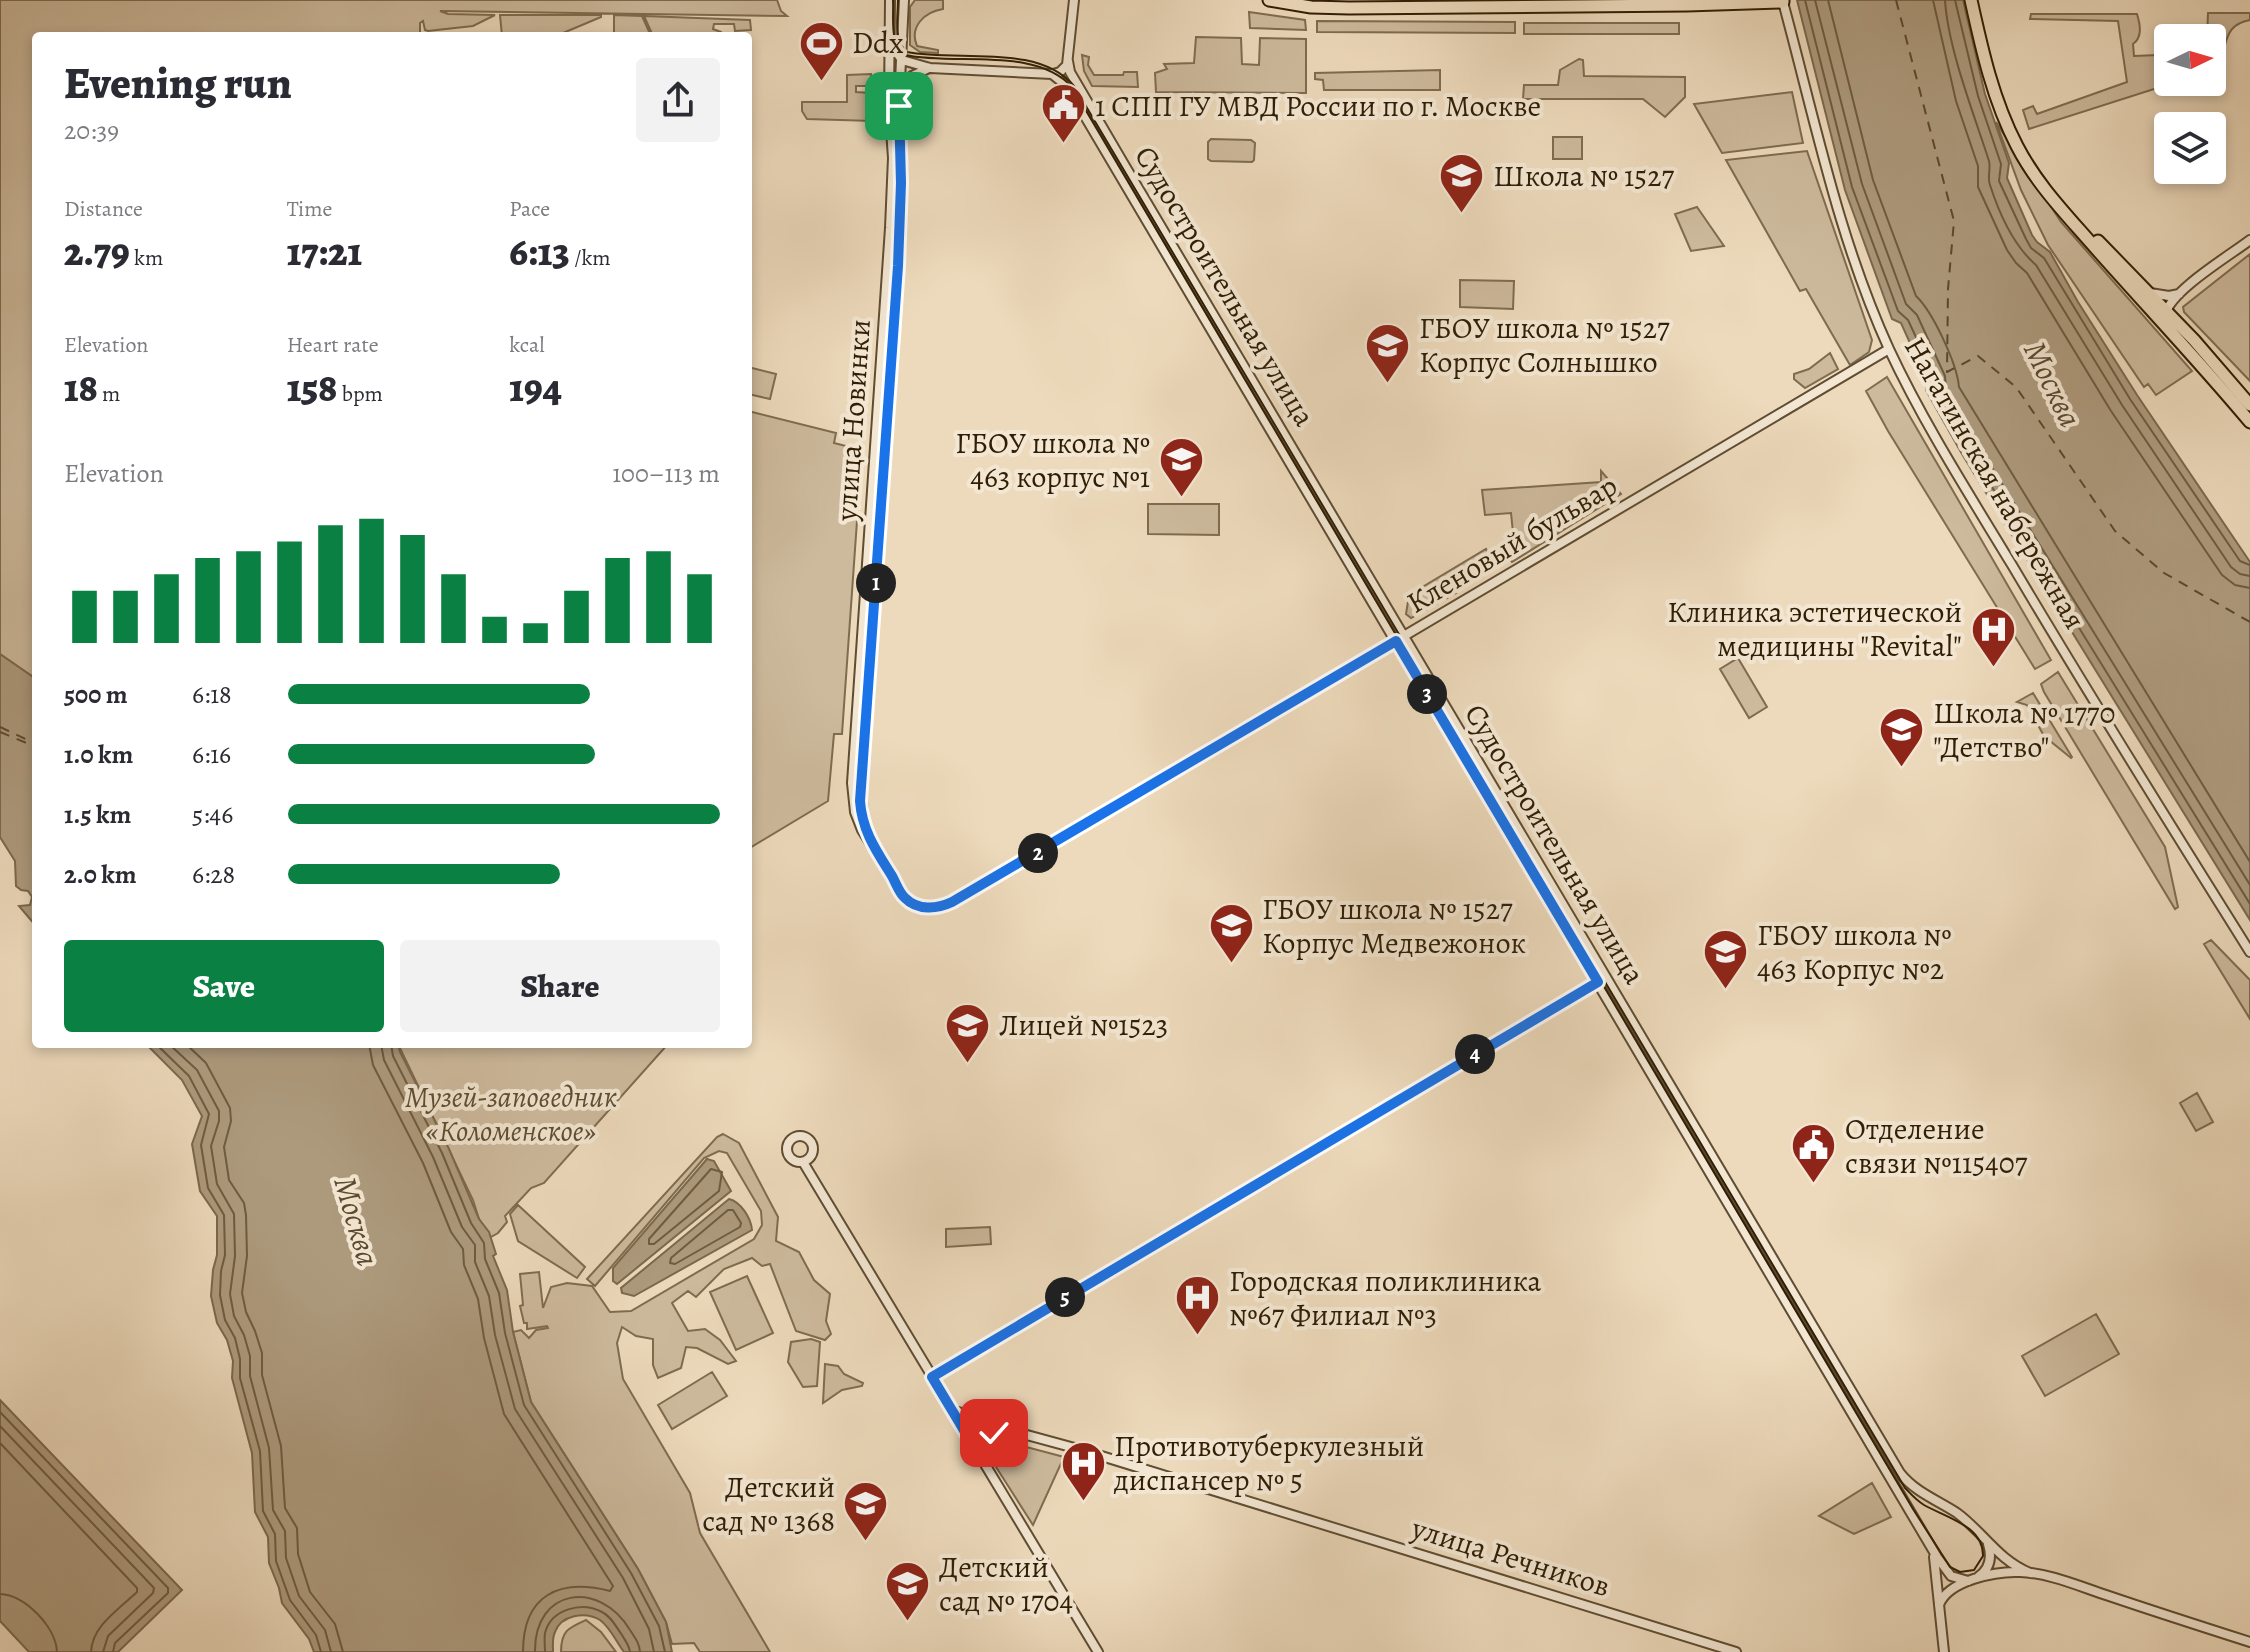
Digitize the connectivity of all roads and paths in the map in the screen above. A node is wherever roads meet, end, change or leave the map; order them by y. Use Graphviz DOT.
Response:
graph roads {
  1 [pos="890,0"];
  2 [pos="904,0"];
  3 [pos="1074,0"];
  4 [pos="1269,0"];
  5 [pos="1362,0"];
  6 [pos="1971,0"];
  7 [pos="1977,0"];
  8 [pos="1783,1"];
  9 [pos="1759,2"];
  10 [pos="1381,6"];
  11 [pos="890,41"];
  12 [pos="902,60"];
  13 [pos="1068,61"];
  14 [pos="930,68"];
  15 [pos="1052,74"];
  16 [pos="900,97"];
  17 [pos="2250,240"];
  18 [pos="2147,292"];
  19 [pos="2180,293"];
  20 [pos="2165,311"];
  21 [pos="890,313"];
  22 [pos="2173,326"];
  23 [pos="1889,349"];
  24 [pos="2250,405"];
  25 [pos="2250,422"];
  26 [pos="1400,639"];
  27 [pos="952,902"];
  28 [pos="2250,952"];
  29 [pos="1602,980"];
  30 [pos="807,1159"];
  31 [pos="932,1377"];
  32 [pos="952,1410"];
  33 [pos="1016,1432"];
  34 [pos="980,1457"];
  35 [pos="1916,1489"];
  36 [pos="1905,1501"];
  37 [pos="1986,1539"];
  38 [pos="1928,1542"];
  39 [pos="2030,1573"];
  40 [pos="1971,1580"];
  41 [pos="1939,1605"];
  42 [pos="2250,1642"];
  43 [pos="1098,1652"];
  44 [pos="1736,1652"];
  45 [pos="1944,1652"];
  1 -- 11 [label="street, улица Новинки"];
  2 -- 12 [label="street, улица Новинки"];
  3 -- 13 [label="street"];
  4 -- 10 [label="main road"];
  5 -- 10 [label="main road"];
  6 -- 22 [label="main road"];
  7 -- 18 [label="main road"];
  8 -- 9 [label="main road"];
  8 -- 23 [label="street, Нагатинская набережная"];
  9 -- 10 [label="main road"];
  11 -- 12 [label="street"];
  11 -- 21 [label="street, улица Новинки"];
  12 -- 14 [label="street"];
  12 -- 16 [label="street, улица Новинки"];
  13 -- 15 [label="street"];
  13 -- 26 [label="street, Судостроительная улица"];
  14 -- 15 [label="street"];
  14 -- 16 [label="street"];
  15 -- 26 [label="street, Судостроительная улица"];
  16 -- 21 [label="street, улица Новинки"];
  17 -- 19 [label="street"];
  18 -- 19 [label="street"];
  18 -- 20 [label="main road"];
  19 -- 20 [label="street"];
  19 -- 22 [label="street"];
  20 -- 22 [label="main road"];
  21 -- 27 [label="street, улица Новинки"];
  22 -- 24 [label="main road"];
  22 -- 25 [label="main road"];
  23 -- 26 [label="street, Кленовый бульвар"];
  23 -- 28 [label="street, Нагатинская набережная"];
  26 -- 27 [label="street, Кленовый бульвар"];
  26 -- 29 [label="street, Судостроительная улица"];
  29 -- 31 [label="street"];
  29 -- 35 [label="street, Судостроительная улица"];
  29 -- 36 [label="street, Судостроительная улица"];
  30 -- 31 [label="street"];
  31 -- 32 [label="street"];
  32 -- 33 [label="street, улица Речников"];
  32 -- 34 [label="street"];
  33 -- 34 [label="street"];
  33 -- 44 [label="street, улица Речников"];
  34 -- 43 [label="street"];
  35 -- 36 [label="street"];
  35 -- 37 [label="street, Судостроительная улица"];
  36 -- 38 [label="street, Судостроительная улица"];
  37 -- 39 [label="street, Судостроительная улица"];
  37 -- 40 [label="street"];
  38 -- 40 [label="street"];
  38 -- 41 [label="street"];
  39 -- 40 [label="street"];
  39 -- 42 [label="street"];
  40 -- 41 [label="street"];
  41 -- 45 [label="street"];
}
